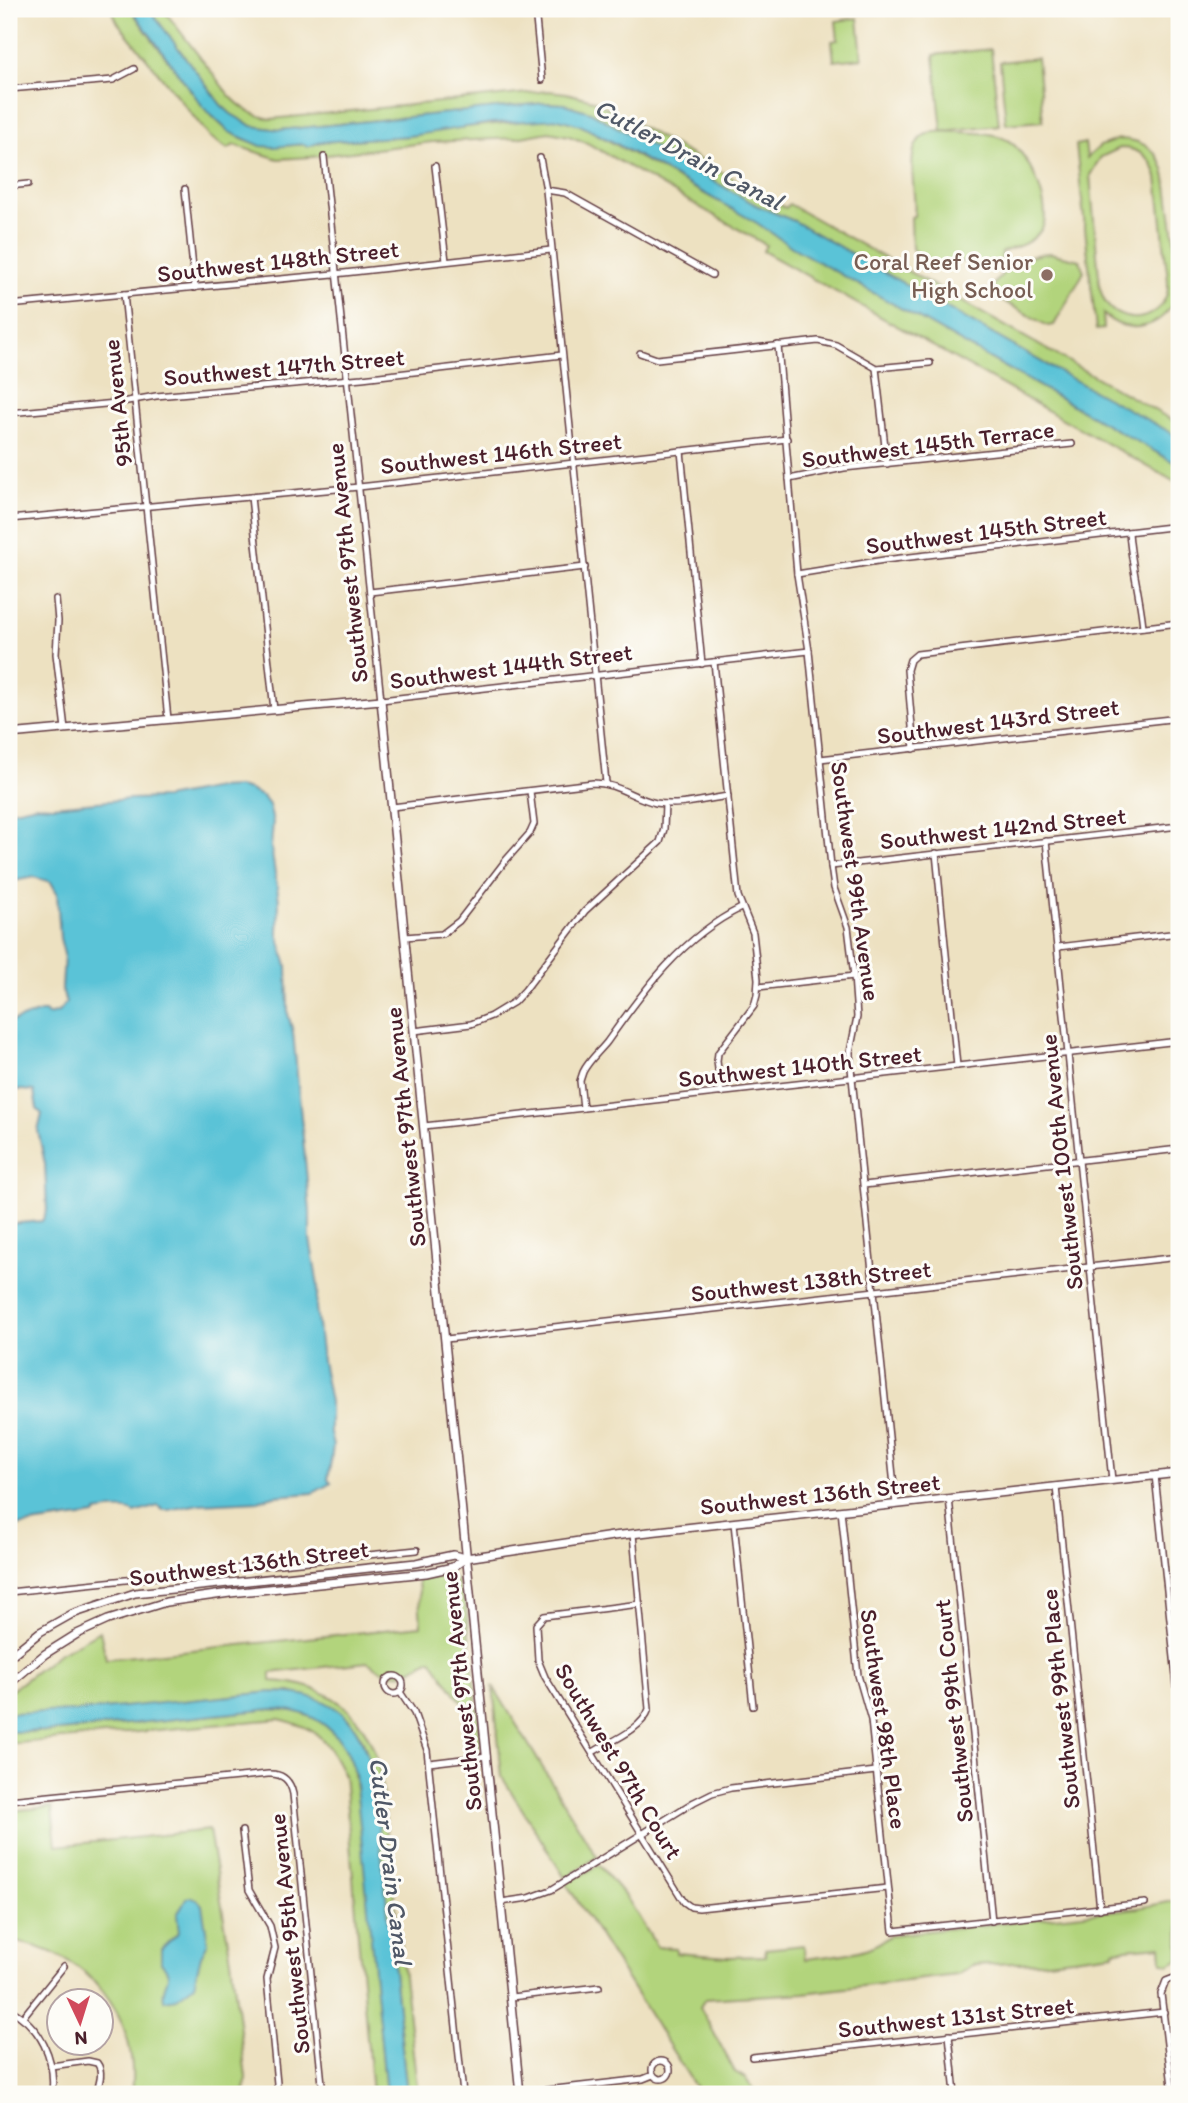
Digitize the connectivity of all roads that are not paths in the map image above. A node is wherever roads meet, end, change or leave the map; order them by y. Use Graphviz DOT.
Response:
graph roads {
  1 [pos="535,9"];
  2 [pos="1177,9"];
  3 [pos="1179,27"];
  4 [pos="134,69"];
  5 [pos="542,80"];
  6 [pos="9,89"];
  7 [pos="324,156"];
  8 [pos="540,158"];
  9 [pos="435,166"];
  10 [pos="28,184"];
  11 [pos="9,186"];
  12 [pos="185,189"];
  13 [pos="546,190"];
  14 [pos="551,250"];
  15 [pos="446,261"];
  16 [pos="336,274"];
  17 [pos="712,275"];
  18 [pos="195,288"];
  19 [pos="124,294"];
  20 [pos="9,305"];
  21 [pos="778,345"];
  22 [pos="640,353"];
  23 [pos="562,355"];
  24 [pos="930,363"];
  25 [pos="876,368"];
  26 [pos="347,379"];
  27 [pos="134,399"];
  28 [pos="9,413"];
  29 [pos="787,439"];
  30 [pos="1072,444"];
  31 [pos="681,451"];
  32 [pos="573,463"];
  33 [pos="887,464"];
  34 [pos="789,479"];
  35 [pos="359,487"];
  36 [pos="251,497"];
  37 [pos="146,507"];
  38 [pos="9,519"];
  39 [pos="1179,526"];
  40 [pos="1129,532"];
  41 [pos="585,567"];
  42 [pos="797,574"];
  43 [pos="370,592"];
  44 [pos="56,598"];
  45 [pos="1179,623"];
  46 [pos="1143,626"];
  47 [pos="808,651"];
  48 [pos="714,662"];
  49 [pos="702,664"];
  50 [pos="596,675"];
  51 [pos="381,700"];
  52 [pos="274,710"];
  53 [pos="168,719"];
  54 [pos="1179,719"];
  55 [pos="65,729"];
  56 [pos="9,734"];
  57 [pos="914,749"];
  58 [pos="820,759"];
  59 [pos="606,783"];
  60 [pos="530,791"];
  61 [pos="728,796"];
  62 [pos="665,804"];
  63 [pos="393,807"];
  64 [pos="1179,826"];
  65 [pos="1046,841"];
  66 [pos="936,853"];
  67 [pos="831,866"];
  68 [pos="741,908"];
  69 [pos="1179,933"];
  70 [pos="405,937"];
  71 [pos="1058,947"];
  72 [pos="854,976"];
  73 [pos="758,987"];
  74 [pos="414,1031"];
  75 [pos="1179,1041"];
  76 [pos="1068,1053"];
  77 [pos="957,1066"];
  78 [pos="852,1079"];
  79 [pos="721,1093"];
  80 [pos="583,1108"];
  81 [pos="424,1126"];
  82 [pos="1179,1149"];
  83 [pos="1078,1160"];
  84 [pos="864,1185"];
  85 [pos="1179,1257"];
  86 [pos="1089,1267"];
  87 [pos="874,1291"];
  88 [pos="446,1339"];
  89 [pos="1179,1473"];
  90 [pos="1155,1475"];
  91 [pos="1112,1480"];
  92 [pos="1056,1487"];
  93 [pos="949,1499"];
  94 [pos="895,1505"];
  95 [pos="841,1510"];
  96 [pos="734,1523"];
  97 [pos="633,1534"];
  98 [pos="417,1550"];
  99 [pos="466,1558"];
  100 [pos="9,1592"];
  101 [pos="640,1604"];
  102 [pos="1179,1618"];
  103 [pos="1170,1619"];
  104 [pos="9,1657"];
  105 [pos="9,1684"];
  106 [pos="1178,1688"];
  107 [pos="400,1692"];
  108 [pos="754,1706"];
  109 [pos="1179,1706"];
  110 [pos="593,1752"];
  111 [pos="487,1756"];
  112 [pos="429,1763"];
  113 [pos="876,1771"];
  114 [pos="9,1800"];
  115 [pos="242,1831"];
  116 [pos="642,1833"];
  117 [pos="888,1888"];
  118 [pos="501,1902"];
  119 [pos="1145,1903"];
  120 [pos="1100,1909"];
  121 [pos="992,1921"];
  122 [pos="64,1966"];
  123 [pos="1179,1976"];
  124 [pos="599,1987"];
  125 [pos="511,1997"];
  126 [pos="9,2009"];
  127 [pos="1164,2012"];
  128 [pos="23,2017"];
  129 [pos="949,2035"];
  130 [pos="752,2057"];
  131 [pos="51,2066"];
  132 [pos="1179,2071"];
  133 [pos="1170,2072"];
  134 [pos="653,2075"];
  135 [pos="323,2091"];
  136 [pos="278,2092"];
  137 [pos="52,2094"];
  138 [pos="96,2094"];
  139 [pos="463,2094"];
  140 [pos="520,2094"];
  141 [pos="955,2094"];
  142 [pos="1173,2094"];
  1 -- 5 [label="street"];
  2 -- 3 [label="street"];
  4 -- 6 [label="street"];
  7 -- 16 [label="street, Southwest 97th Avenue"];
  8 -- 13 [label="street"];
  9 -- 15 [label="street"];
  10 -- 11 [label="street"];
  12 -- 18 [label="street"];
  13 -- 14 [label="street"];
  13 -- 17 [label="street"];
  14 -- 15 [label="street, Southwest 148th Street"];
  14 -- 23 [label="street"];
  15 -- 16 [label="street, Southwest 148th Street"];
  16 -- 18 [label="street, Southwest 148th Street"];
  16 -- 26 [label="street, Southwest 97th Avenue"];
  18 -- 19 [label="street, Southwest 148th Street"];
  19 -- 20 [label="street, Southwest 148th Street"];
  19 -- 27 [label="street, 95th Avenue"];
  21 -- 22 [label="street"];
  21 -- 25 [label="street"];
  21 -- 29 [label="street, Southwest 99th Avenue"];
  23 -- 26 [label="street, Southwest 147th Street"];
  23 -- 32 [label="street"];
  24 -- 25 [label="street"];
  25 -- 33 [label="street"];
  26 -- 27 [label="street, Southwest 147th Street"];
  26 -- 35 [label="street, Southwest 97th Avenue"];
  27 -- 28 [label="street, Southwest 147th Street"];
  27 -- 37 [label="street, 95th Avenue"];
  29 -- 31 [label="street, Southwest 146th Street"];
  29 -- 34 [label="street, Southwest 99th Avenue"];
  30 -- 33 [label="street, Southwest 145th Terrace"];
  31 -- 32 [label="street, Southwest 146th Street"];
  31 -- 49 [label="street"];
  32 -- 35 [label="street, Southwest 146th Street"];
  32 -- 41 [label="street"];
  33 -- 34 [label="street, Southwest 145th Terrace"];
  34 -- 42 [label="street, Southwest 99th Avenue"];
  35 -- 36 [label="street, Southwest 146th Street"];
  35 -- 43 [label="street, Southwest 97th Avenue"];
  36 -- 37 [label="street, Southwest 146th Street"];
  36 -- 52 [label="street"];
  37 -- 38 [label="street, Southwest 146th Street"];
  37 -- 53 [label="street"];
  39 -- 40 [label="street, Southwest 145th Street"];
  40 -- 42 [label="street, Southwest 145th Street"];
  40 -- 46 [label="street"];
  41 -- 43 [label="street"];
  41 -- 50 [label="street"];
  42 -- 47 [label="street, Southwest 99th Avenue"];
  43 -- 51 [label="street, Southwest 97th Avenue"];
  44 -- 55 [label="street"];
  45 -- 46 [label="street"];
  46 -- 57 [label="street"];
  47 -- 48 [label="street, Southwest 144th Street"];
  47 -- 58 [label="street, Southwest 99th Avenue"];
  48 -- 49 [label="street, Southwest 144th Street"];
  48 -- 61 [label="street"];
  49 -- 50 [label="street, Southwest 144th Street"];
  50 -- 51 [label="street, Southwest 144th Street"];
  50 -- 59 [label="street"];
  51 -- 52 [label="street, Southwest 144th Street"];
  51 -- 63 [label="street, Southwest 97th Avenue"];
  52 -- 53 [label="street, Southwest 144th Street"];
  53 -- 55 [label="street, Southwest 144th Street"];
  54 -- 57 [label="street, Southwest 143rd Street"];
  55 -- 56 [label="street, Southwest 144th Street"];
  57 -- 58 [label="street, Southwest 143rd Street"];
  58 -- 67 [label="street, Southwest 99th Avenue"];
  59 -- 60 [label="street"];
  59 -- 62 [label="street"];
  60 -- 63 [label="street"];
  60 -- 70 [label="street"];
  61 -- 62 [label="street"];
  61 -- 68 [label="street"];
  62 -- 74 [label="street"];
  63 -- 70 [label="street, Southwest 97th Avenue"];
  64 -- 65 [label="street, Southwest 142nd Street"];
  65 -- 66 [label="street, Southwest 142nd Street"];
  65 -- 71 [label="street, Southwest 100th Avenue"];
  66 -- 67 [label="street, Southwest 142nd Street"];
  66 -- 77 [label="street"];
  67 -- 72 [label="street, Southwest 99th Avenue"];
  68 -- 73 [label="street"];
  68 -- 80 [label="street"];
  69 -- 71 [label="street"];
  70 -- 74 [label="street, Southwest 97th Avenue"];
  71 -- 76 [label="street, Southwest 100th Avenue"];
  72 -- 73 [label="street"];
  72 -- 78 [label="street, Southwest 99th Avenue"];
  73 -- 79 [label="street"];
  74 -- 81 [label="street, Southwest 97th Avenue"];
  75 -- 76 [label="street, Southwest 140th Street"];
  76 -- 77 [label="street, Southwest 140th Street"];
  76 -- 83 [label="street, Southwest 100th Avenue"];
  77 -- 78 [label="street, Southwest 140th Street"];
  78 -- 79 [label="street, Southwest 140th Street"];
  78 -- 84 [label="street, Southwest 99th Avenue"];
  79 -- 80 [label="street, Southwest 140th Street"];
  80 -- 81 [label="street, Southwest 140th Street"];
  81 -- 88 [label="street, Southwest 97th Avenue"];
  82 -- 83 [label="street"];
  83 -- 84 [label="street"];
  83 -- 86 [label="street, Southwest 100th Avenue"];
  84 -- 87 [label="street, Southwest 99th Avenue"];
  85 -- 86 [label="street, Southwest 138th Street"];
  86 -- 87 [label="street, Southwest 138th Street"];
  86 -- 91 [label="street, Southwest 100th Avenue"];
  87 -- 88 [label="street, Southwest 138th Street"];
  87 -- 94 [label="street, Southwest 99th Avenue"];
  88 -- 99 [label="street, Southwest 97th Avenue"];
  89 -- 90 [label="street, Southwest 136th Street"];
  90 -- 91 [label="street, Southwest 136th Street"];
  90 -- 103 [label="street"];
  91 -- 92 [label="street, Southwest 136th Street"];
  92 -- 93 [label="street, Southwest 136th Street"];
  92 -- 120 [label="street, Southwest 99th Place"];
  93 -- 94 [label="street, Southwest 136th Street"];
  93 -- 121 [label="street, Southwest 99th Court"];
  94 -- 95 [label="street, Southwest 136th Street"];
  95 -- 96 [label="street, Southwest 136th Street"];
  95 -- 113 [label="street, Southwest 98th Place"];
  96 -- 97 [label="street, Southwest 136th Street"];
  96 -- 108 [label="street"];
  97 -- 99 [label="street, Southwest 136th Street"];
  97 -- 101 [label="street"];
  98 -- 100 [label="street, Southwest 136th Street"];
  99 -- 104 [label="street, Southwest 136th Street"];
  99 -- 105 [label="street, Southwest 136th Street"];
  99 -- 111 [label="street, Southwest 97th Avenue"];
  101 -- 110 [label="street"];
  101 -- 110 [label="street, Southwest 97th Court"];
  102 -- 103 [label="street"];
  103 -- 106 [label="street"];
  106 -- 109 [label="street"];
  107 -- 112 [label="street"];
  110 -- 116 [label="street, Southwest 97th Court"];
  111 -- 112 [label="street"];
  111 -- 118 [label="street, Southwest 97th Avenue"];
  112 -- 139 [label="street"];
  113 -- 116 [label="street"];
  113 -- 117 [label="street, Southwest 98th Place"];
  114 -- 135 [label="street, Southwest 95th Avenue"];
  115 -- 136 [label="street, Southwest 95th Avenue"];
  116 -- 117 [label="street, Southwest 97th Court"];
  116 -- 118 [label="street"];
  117 -- 121 [label="street, Southwest 98th Place"];
  118 -- 125 [label="street, Southwest 97th Avenue"];
  119 -- 120 [label="street, Southwest 98th Place"];
  120 -- 121 [label="street, Southwest 98th Place"];
  122 -- 128 [label="street"];
  123 -- 127 [label="street"];
  124 -- 125 [label="street"];
  125 -- 140 [label="street, Southwest 97th Avenue"];
  126 -- 128 [label="street"];
  127 -- 129 [label="street, Southwest 131st Street"];
  127 -- 133 [label="street"];
  128 -- 131 [label="street"];
  129 -- 130 [label="street, Southwest 131st Street"];
  129 -- 141 [label="street"];
  131 -- 137 [label="street"];
  131 -- 138 [label="street"];
  132 -- 133 [label="street"];
  133 -- 142 [label="street"];
  134 -- 140 [label="street"];
  135 -- 136 [label="street"];
}
